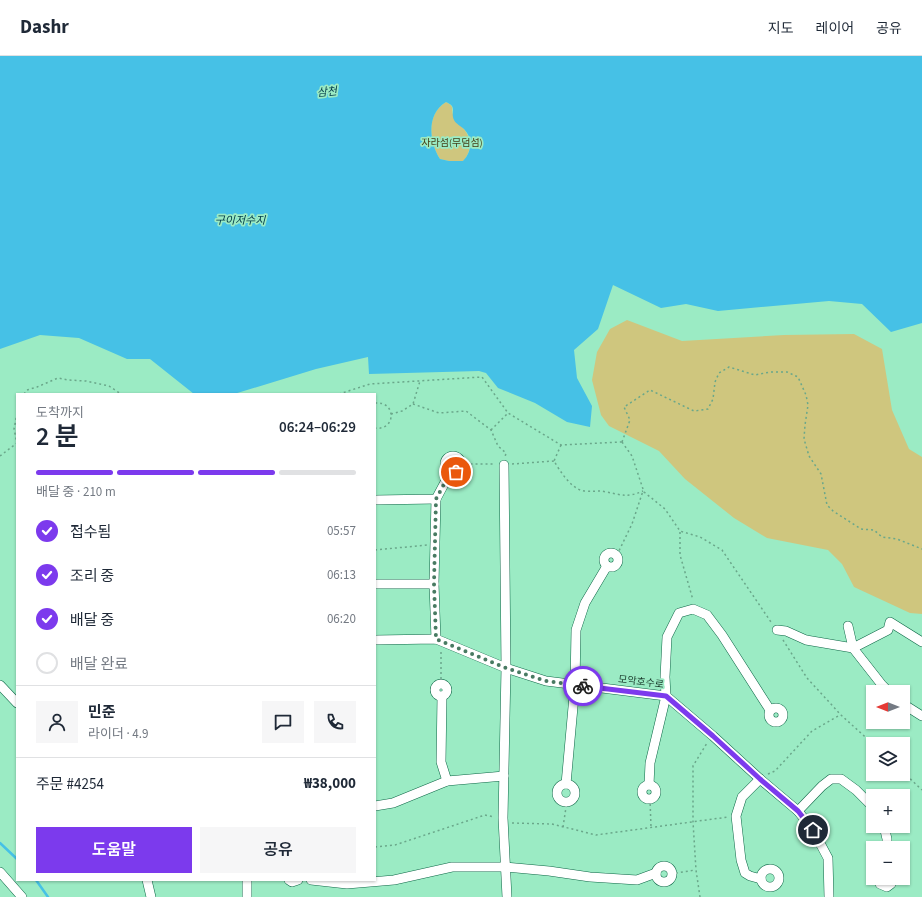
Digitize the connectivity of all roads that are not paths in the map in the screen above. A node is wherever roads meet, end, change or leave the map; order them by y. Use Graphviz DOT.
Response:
graph roads {
  1 [pos="504,465"];
  2 [pos="451,471"];
  3 [pos="436,499"];
  4 [pos="376,500"];
  5 [pos="617,555"];
  6 [pos="376,584"];
  7 [pos="434,584"];
  8 [pos="848,626"];
  9 [pos="777,630"];
  10 [pos="376,640"];
  11 [pos="441,641"];
  12 [pos="922,642"];
  13 [pos="853,648"];
  14 [pos="506,668"];
  15 [pos="0,684"];
  16 [pos="441,684"];
  17 [pos="575,685"];
  18 [pos="882,685"];
  19 [pos="666,696"];
  20 [pos="16,702"];
  21 [pos="910,708"];
  22 [pos="770,710"];
  23 [pos="922,716"];
  24 [pos="504,776"];
  25 [pos="760,779"];
  26 [pos="447,781"];
  27 [pos="650,799"];
  28 [pos="866,800"];
  29 [pos="567,801"];
  30 [pos="376,806"];
  31 [pos="798,811"];
  32 [pos="506,867"];
  33 [pos="0,872"];
  34 [pos="671,874"];
  35 [pos="761,879"];
  36 [pos="147,881"];
  37 [pos="247,881"];
  38 [pos="320,881"];
  39 [pos="881,885"];
  40 [pos="890,885"];
  41 [pos="506,896"];
  42 [pos="22,897"];
  43 [pos="151,897"];
  44 [pos="247,897"];
  45 [pos="829,897"];
  1 -- 14 [label="street"];
  2 -- 2 [label="street"];
  2 -- 3 [label="street"];
  3 -- 4 [label="street"];
  3 -- 7 [label="street"];
  5 -- 17 [label="street"];
  6 -- 7 [label="street"];
  7 -- 11 [label="street"];
  8 -- 13 [label="street"];
  9 -- 13 [label="street"];
  10 -- 11 [label="street, 모악호수로"];
  11 -- 14 [label="street, 모악호수로"];
  12 -- 13 [label="street"];
  13 -- 18 [label="street"];
  14 -- 17 [label="street, 모악호수로"];
  14 -- 24 [label="street"];
  15 -- 20 [label="street"];
  16 -- 26 [label="street"];
  17 -- 19 [label="street, 모악호수로"];
  17 -- 29 [label="street"];
  19 -- 22 [label="street"];
  19 -- 25 [label="street, 모악호수로"];
  19 -- 27 [label="street"];
  21 -- 23 [label="street"];
  24 -- 26 [label="street"];
  24 -- 32 [label="street"];
  25 -- 31 [label="street, 모악호수로"];
  25 -- 35 [label="street"];
  26 -- 30 [label="street"];
  28 -- 31 [label="street"];
  31 -- 45 [label="street, 모악호수로"];
  32 -- 34 [label="street"];
  32 -- 38 [label="street"];
  32 -- 41 [label="street"];
  33 -- 42 [label="street"];
  36 -- 43 [label="street"];
  37 -- 44 [label="street"];
  39 -- 40 [label="street"];
}
